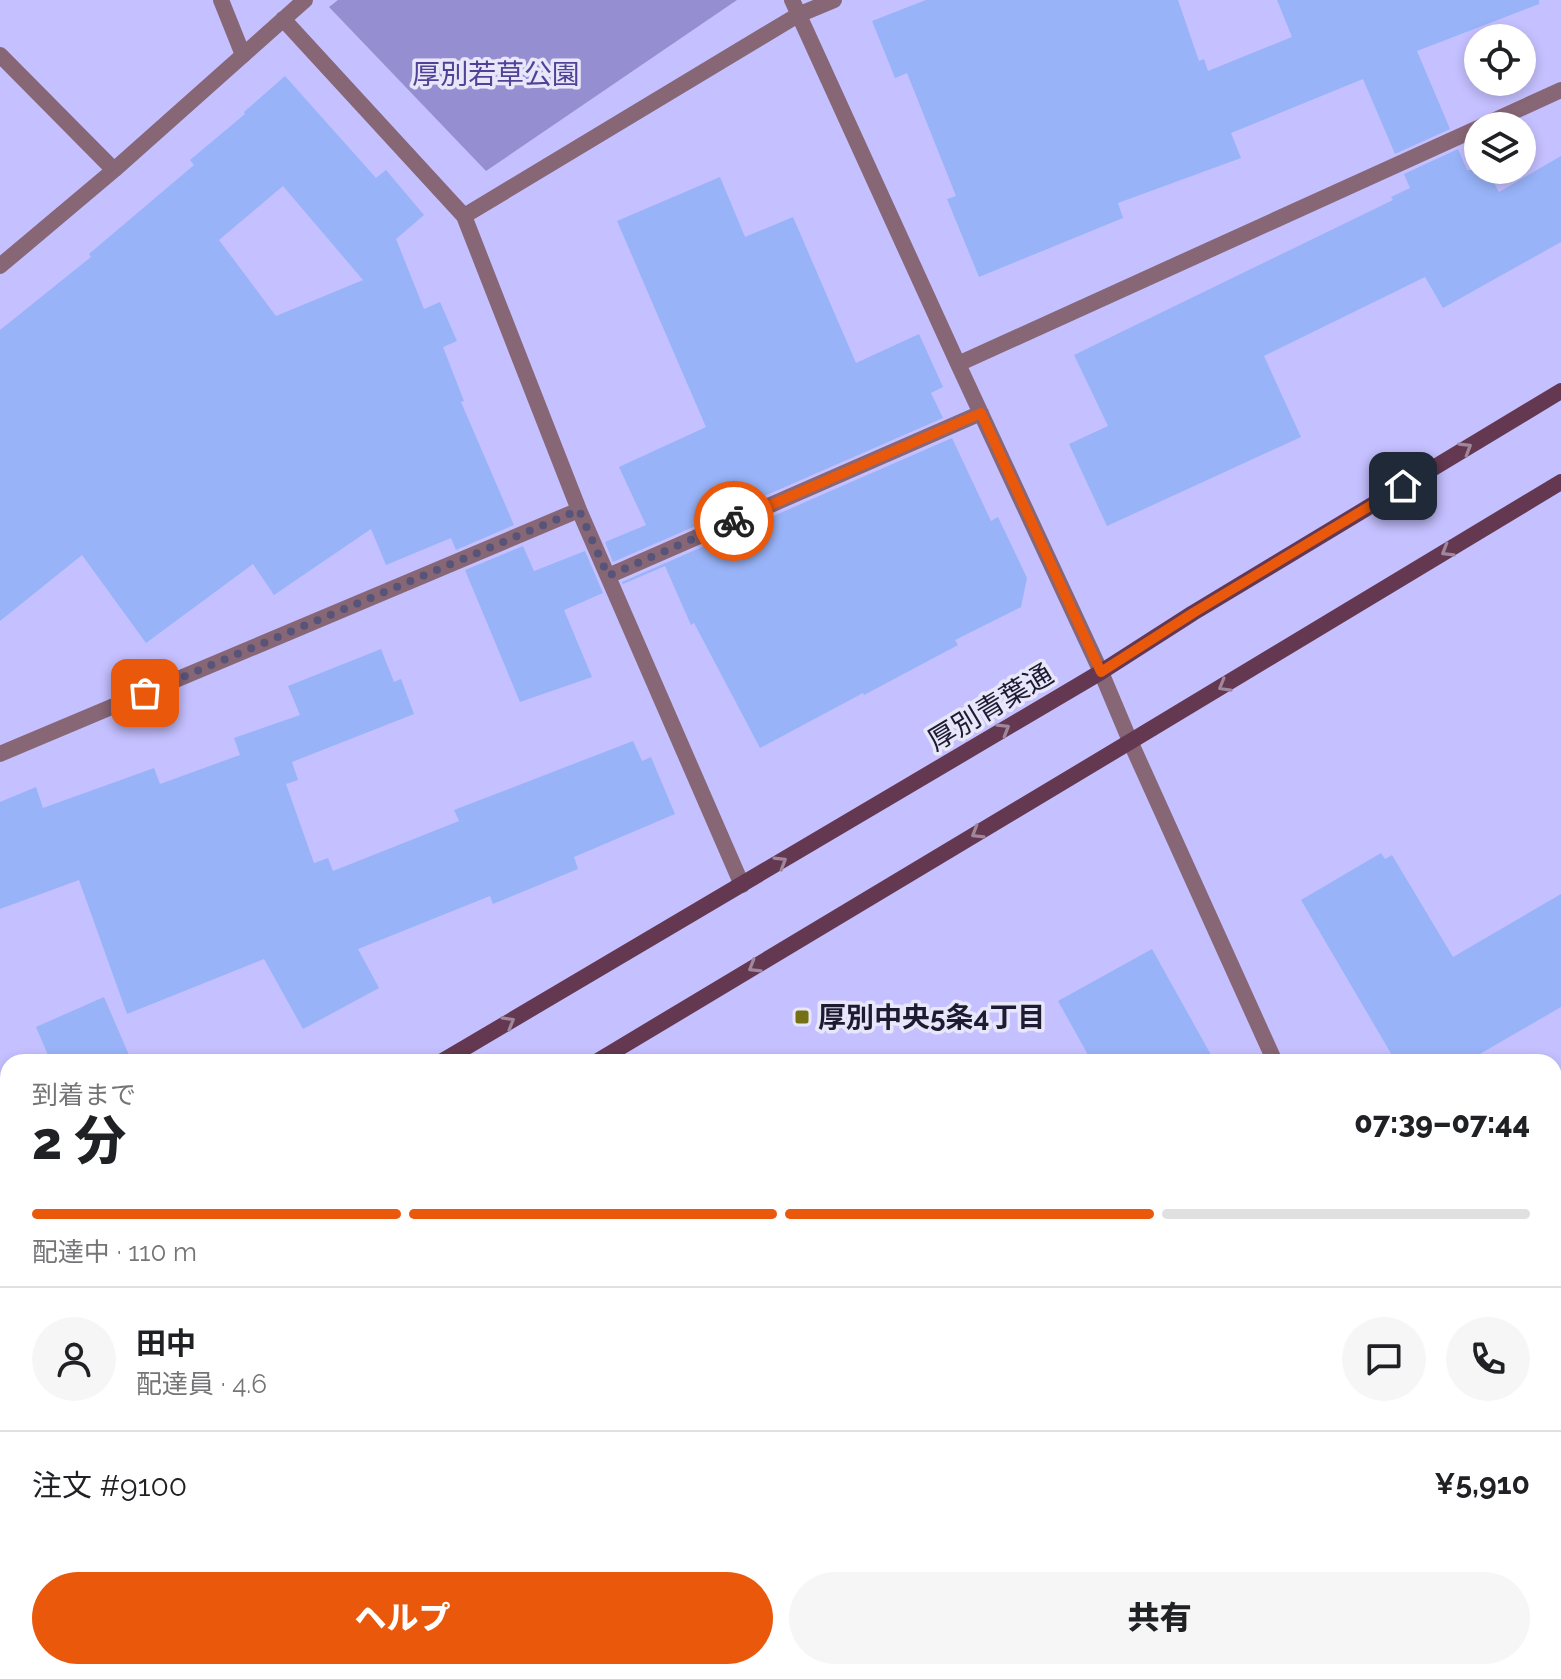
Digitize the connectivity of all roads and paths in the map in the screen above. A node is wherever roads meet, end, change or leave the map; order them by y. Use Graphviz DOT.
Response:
graph roads {
  1 [pos="221,0"];
  2 [pos="305,0"];
  3 [pos="834,0"];
  4 [pos="795,7"];
  5 [pos="283,19"];
  6 [pos="0,55"];
  7 [pos="243,55"];
  8 [pos="1561,90"];
  9 [pos="1513,112"];
  10 [pos="1464,134"];
  11 [pos="114,170"];
  12 [pos="464,216"];
  13 [pos="0,266"];
  14 [pos="958,364"];
  15 [pos="1561,391"];
  16 [pos="981,413"];
  17 [pos="1561,482"];
  18 [pos="579,510"];
  19 [pos="608,576"];
  20 [pos="1101,672"];
  21 [pos="1130,741"];
  22 [pos="0,754"];
  23 [pos="742,885"];
  24 [pos="455,1054"];
  25 [pos="609,1054"];
  26 [pos="1271,1054"];
  1 -- 7 [label="street"];
  2 -- 5 [label="street"];
  3 -- 4 [label="street"];
  4 -- 12 [label="street"];
  4 -- 14 [label="street"];
  5 -- 7 [label="street"];
  5 -- 12 [label="street"];
  6 -- 11 [label="street"];
  7 -- 11 [label="street"];
  8 -- 9 [label="street"];
  10 -- 14 [label="street"];
  11 -- 13 [label="street"];
  12 -- 18 [label="street"];
  14 -- 16 [label="street"];
  20 -- 15 [label="street, 厚別青葉通, one-way"];
  16 -- 19 [label="street"];
  16 -- 20 [label="street"];
  17 -- 21 [label="street, one-way"];
  18 -- 19 [label="street"];
  18 -- 22 [label="street"];
  19 -- 23 [label="street"];
  20 -- 21 [label="street"];
  23 -- 20 [label="street, 厚別青葉通, one-way"];
  21 -- 25 [label="street, one-way"];
  21 -- 26 [label="street"];
  24 -- 23 [label="street, 厚別青葉通, one-way"];
}
